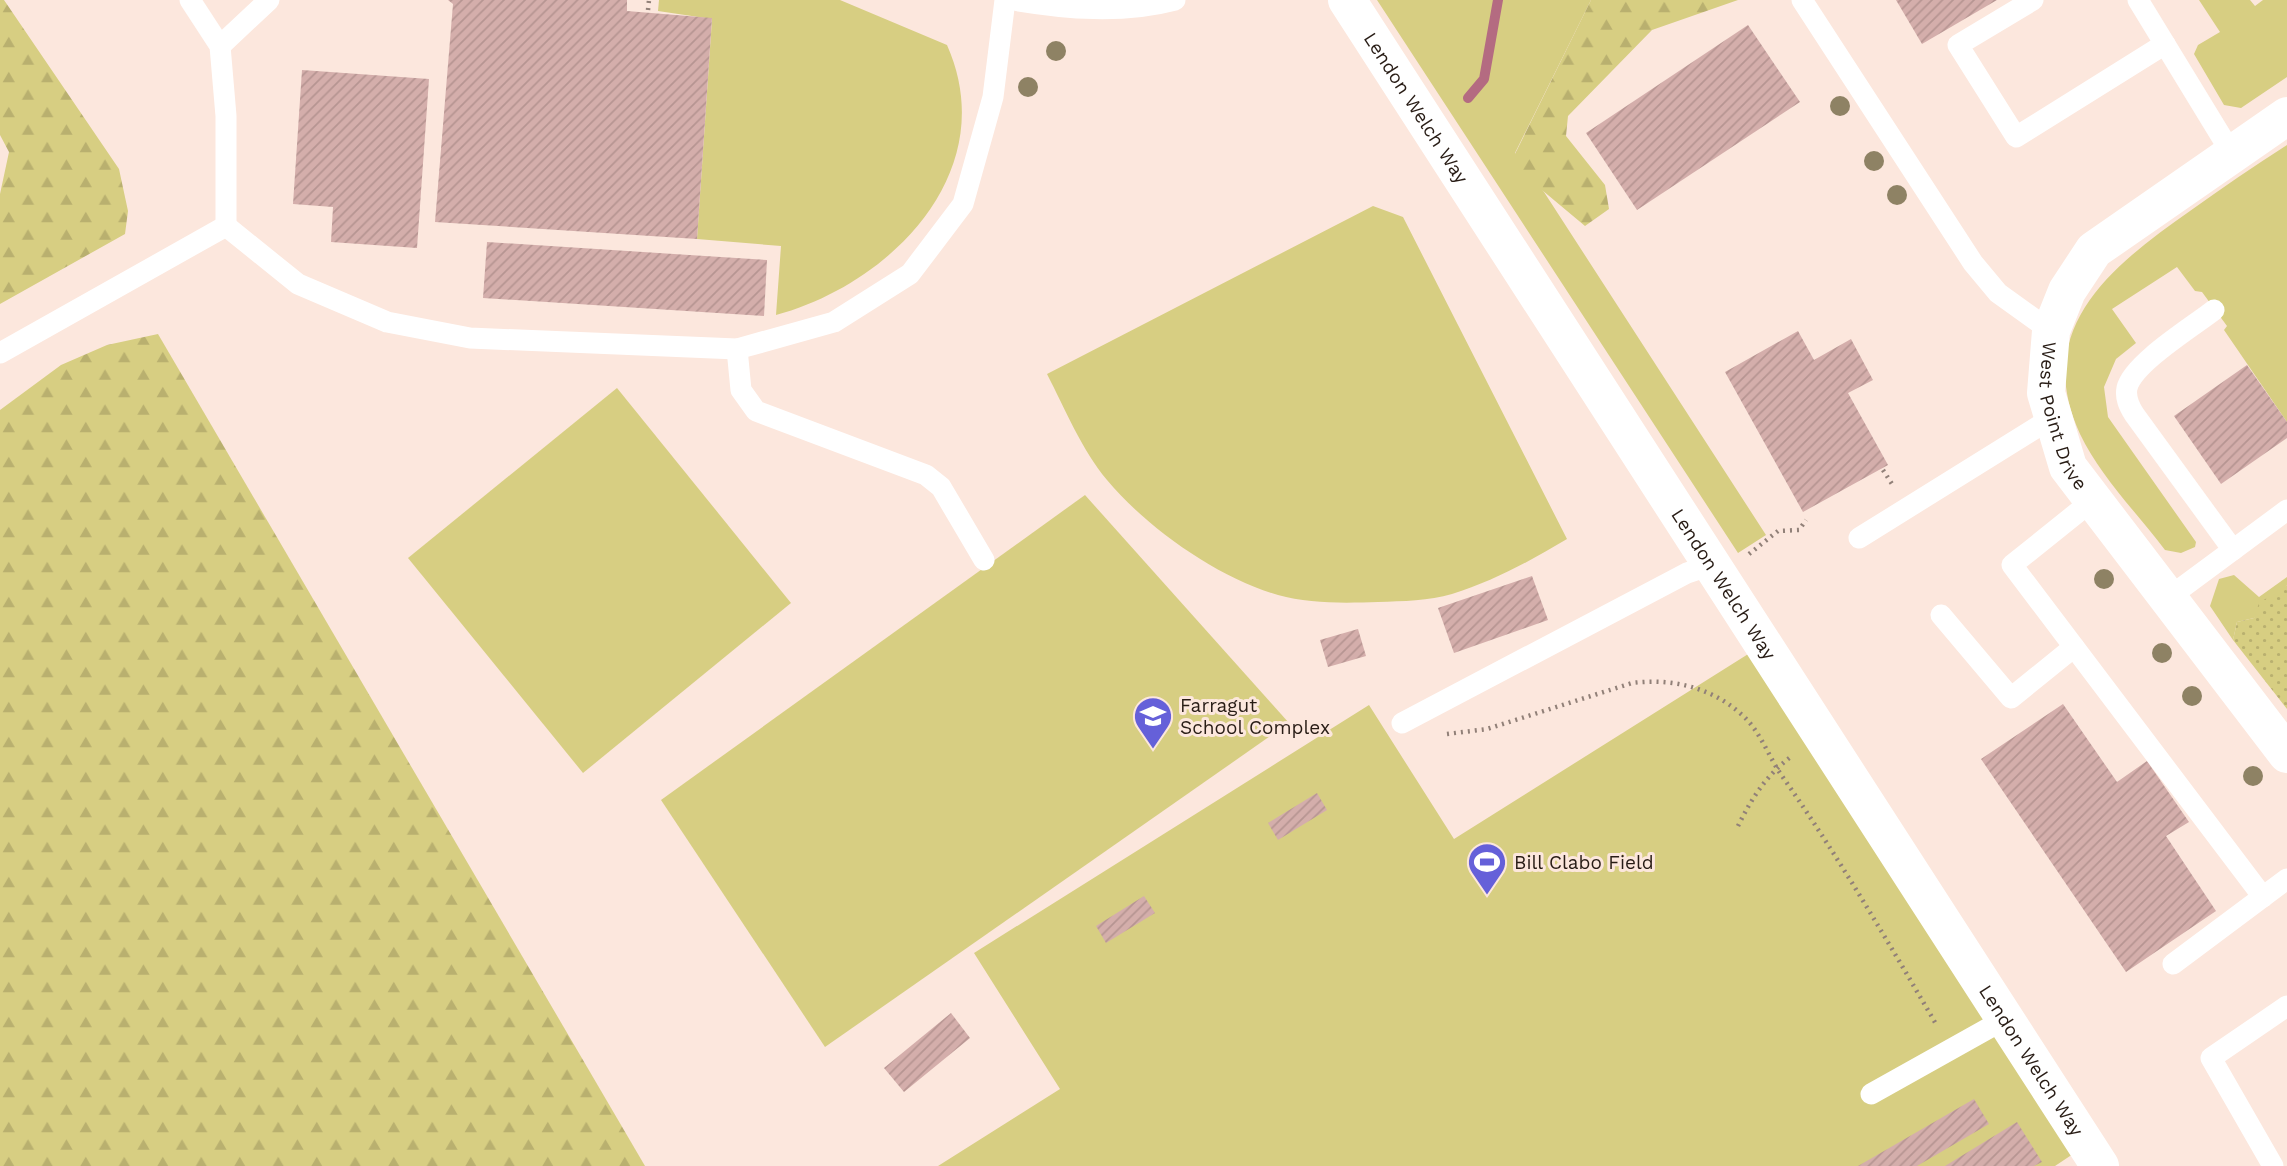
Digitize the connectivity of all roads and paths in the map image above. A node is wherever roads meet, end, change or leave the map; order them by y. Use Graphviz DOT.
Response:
graph roads {
  1 [pos="190,0"];
  2 [pos="269,0"];
  3 [pos="649,0"];
  4 [pos="1005,0"];
  5 [pos="1013,0"];
  6 [pos="1175,0"];
  7 [pos="1347,0"];
  8 [pos="2033,0"];
  9 [pos="2138,0"];
  10 [pos="1802,1"];
  11 [pos="648,10"];
  12 [pos="2165,44"];
  13 [pos="220,46"];
  14 [pos="2287,116"];
  15 [pos="2232,154"];
  16 [pos="226,226"];
  17 [pos="2214,310"];
  18 [pos="2052,331"];
  19 [pos="737,349"];
  20 [pos="0,353"];
  21 [pos="2052,418"];
  22 [pos="2093,500"];
  23 [pos="2287,510"];
  24 [pos="1806,520"];
  25 [pos="1859,538"];
  26 [pos="2233,550"];
  27 [pos="984,560"];
  28 [pos="1711,565"];
  29 [pos="2168,598"];
  30 [pos="1941,615"];
  31 [pos="2074,647"];
  32 [pos="1402,723"];
  33 [pos="1796,752"];
  34 [pos="2287,754"];
  35 [pos="1776,767"];
  36 [pos="1738,826"];
  37 [pos="2287,879"];
  38 [pos="2263,897"];
  39 [pos="2173,964"];
  40 [pos="2287,1006"];
  41 [pos="2005,1019"];
  42 [pos="1951,1049"];
  43 [pos="1871,1094"];
  44 [pos="2100,1166"];
  45 [pos="2273,1166"];
  1 -- 13 [label="lane"];
  2 -- 13 [label="lane"];
  3 -- 11 [label="path"];
  4 -- 19 [label="lane"];
  5 -- 6 [label="lane"];
  7 -- 28 [label="street, Lendon Welch Way"];
  8 -- 12 [label="lane"];
  9 -- 12 [label="lane"];
  10 -- 18 [label="lane"];
  12 -- 15 [label="lane"];
  13 -- 16 [label="lane"];
  14 -- 15 [label="street, West Point Drive"];
  15 -- 18 [label="street, West Point Drive"];
  16 -- 19 [label="lane"];
  16 -- 20 [label="lane"];
  17 -- 26 [label="lane"];
  18 -- 21 [label="street, West Point Drive"];
  19 -- 27 [label="lane"];
  21 -- 22 [label="street, West Point Drive"];
  21 -- 25 [label="lane"];
  22 -- 29 [label="street, West Point Drive"];
  22 -- 31 [label="lane"];
  23 -- 26 [label="lane"];
  24 -- 28 [label="path"];
  26 -- 29 [label="lane"];
  28 -- 32 [label="lane"];
  28 -- 41 [label="street, Lendon Welch Way"];
  29 -- 34 [label="street, West Point Drive"];
  30 -- 31 [label="lane"];
  31 -- 38 [label="lane"];
  32 -- 35 [label="path"];
  33 -- 35 [label="path"];
  35 -- 36 [label="path"];
  35 -- 42 [label="path"];
  37 -- 38 [label="lane"];
  38 -- 39 [label="lane"];
  40 -- 45 [label="lane"];
  41 -- 42 [label="lane"];
  41 -- 44 [label="street, Lendon Welch Way"];
  42 -- 43 [label="lane"];
}
